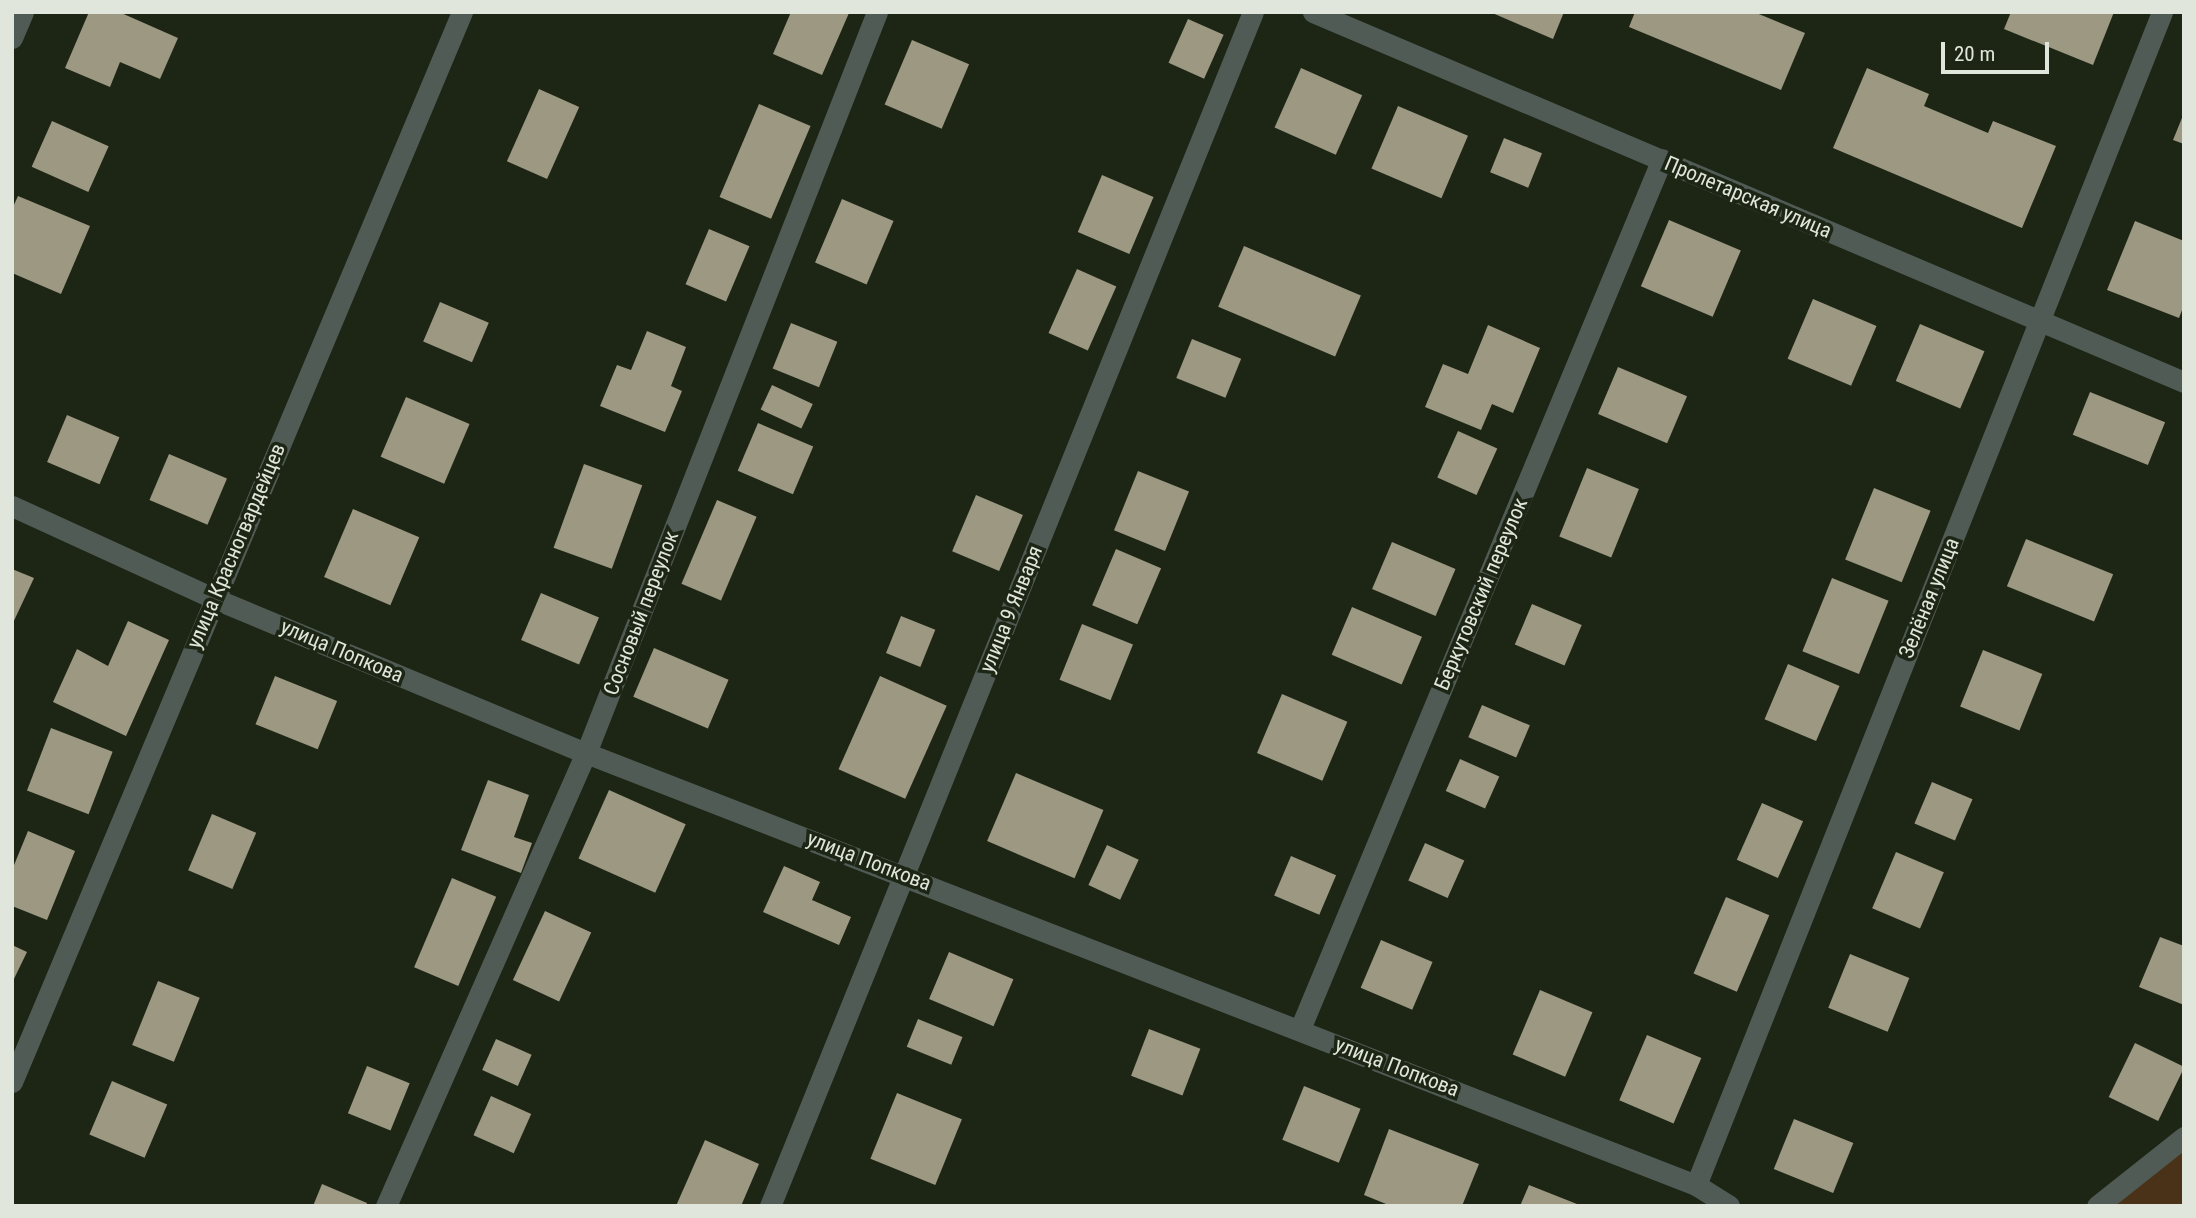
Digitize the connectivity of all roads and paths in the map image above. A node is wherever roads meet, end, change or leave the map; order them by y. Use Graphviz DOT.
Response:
graph roads {
  1 [pos="23,12"];
  2 [pos="462,12"];
  3 [pos="877,12"];
  4 [pos="1253,12"];
  5 [pos="1312,12"];
  6 [pos="2162,12"];
  7 [pos="12,38"];
  8 [pos="1662,159"];
  9 [pos="2038,323"];
  10 [pos="2184,382"];
  11 [pos="12,506"];
  12 [pos="213,598"];
  13 [pos="586,753"];
  14 [pos="903,874"];
  15 [pos="1300,1029"];
  16 [pos="12,1082"];
  17 [pos="2184,1138"];
  18 [pos="1696,1185"];
  19 [pos="386,1206"];
  20 [pos="770,1206"];
  21 [pos="1729,1206"];
  22 [pos="2097,1206"];
  1 -- 7 [label="street"];
  2 -- 12 [label="street, улица Красногвардейцев"];
  3 -- 13 [label="street, Сосновый переулок"];
  4 -- 14 [label="street, улица 9 Января"];
  5 -- 8 [label="street, Пролетарская улица"];
  6 -- 9 [label="street, Зелёная улица"];
  8 -- 9 [label="street, Пролетарская улица"];
  8 -- 15 [label="street, Беркутовский переулок"];
  9 -- 10 [label="street, Пролетарская улица"];
  9 -- 18 [label="street, Зелёная улица"];
  11 -- 12 [label="street, улица Попкова"];
  12 -- 13 [label="street, улица Попкова"];
  12 -- 16 [label="street, улица Красногвардейцев"];
  13 -- 14 [label="street, улица Попкова"];
  13 -- 19 [label="street, Сосновый переулок"];
  14 -- 15 [label="street, улица Попкова"];
  14 -- 20 [label="street, улица 9 Января"];
  15 -- 18 [label="street, улица Попкова"];
  17 -- 22 [label="street"];
  18 -- 21 [label="street, улица Попкова"];
}
